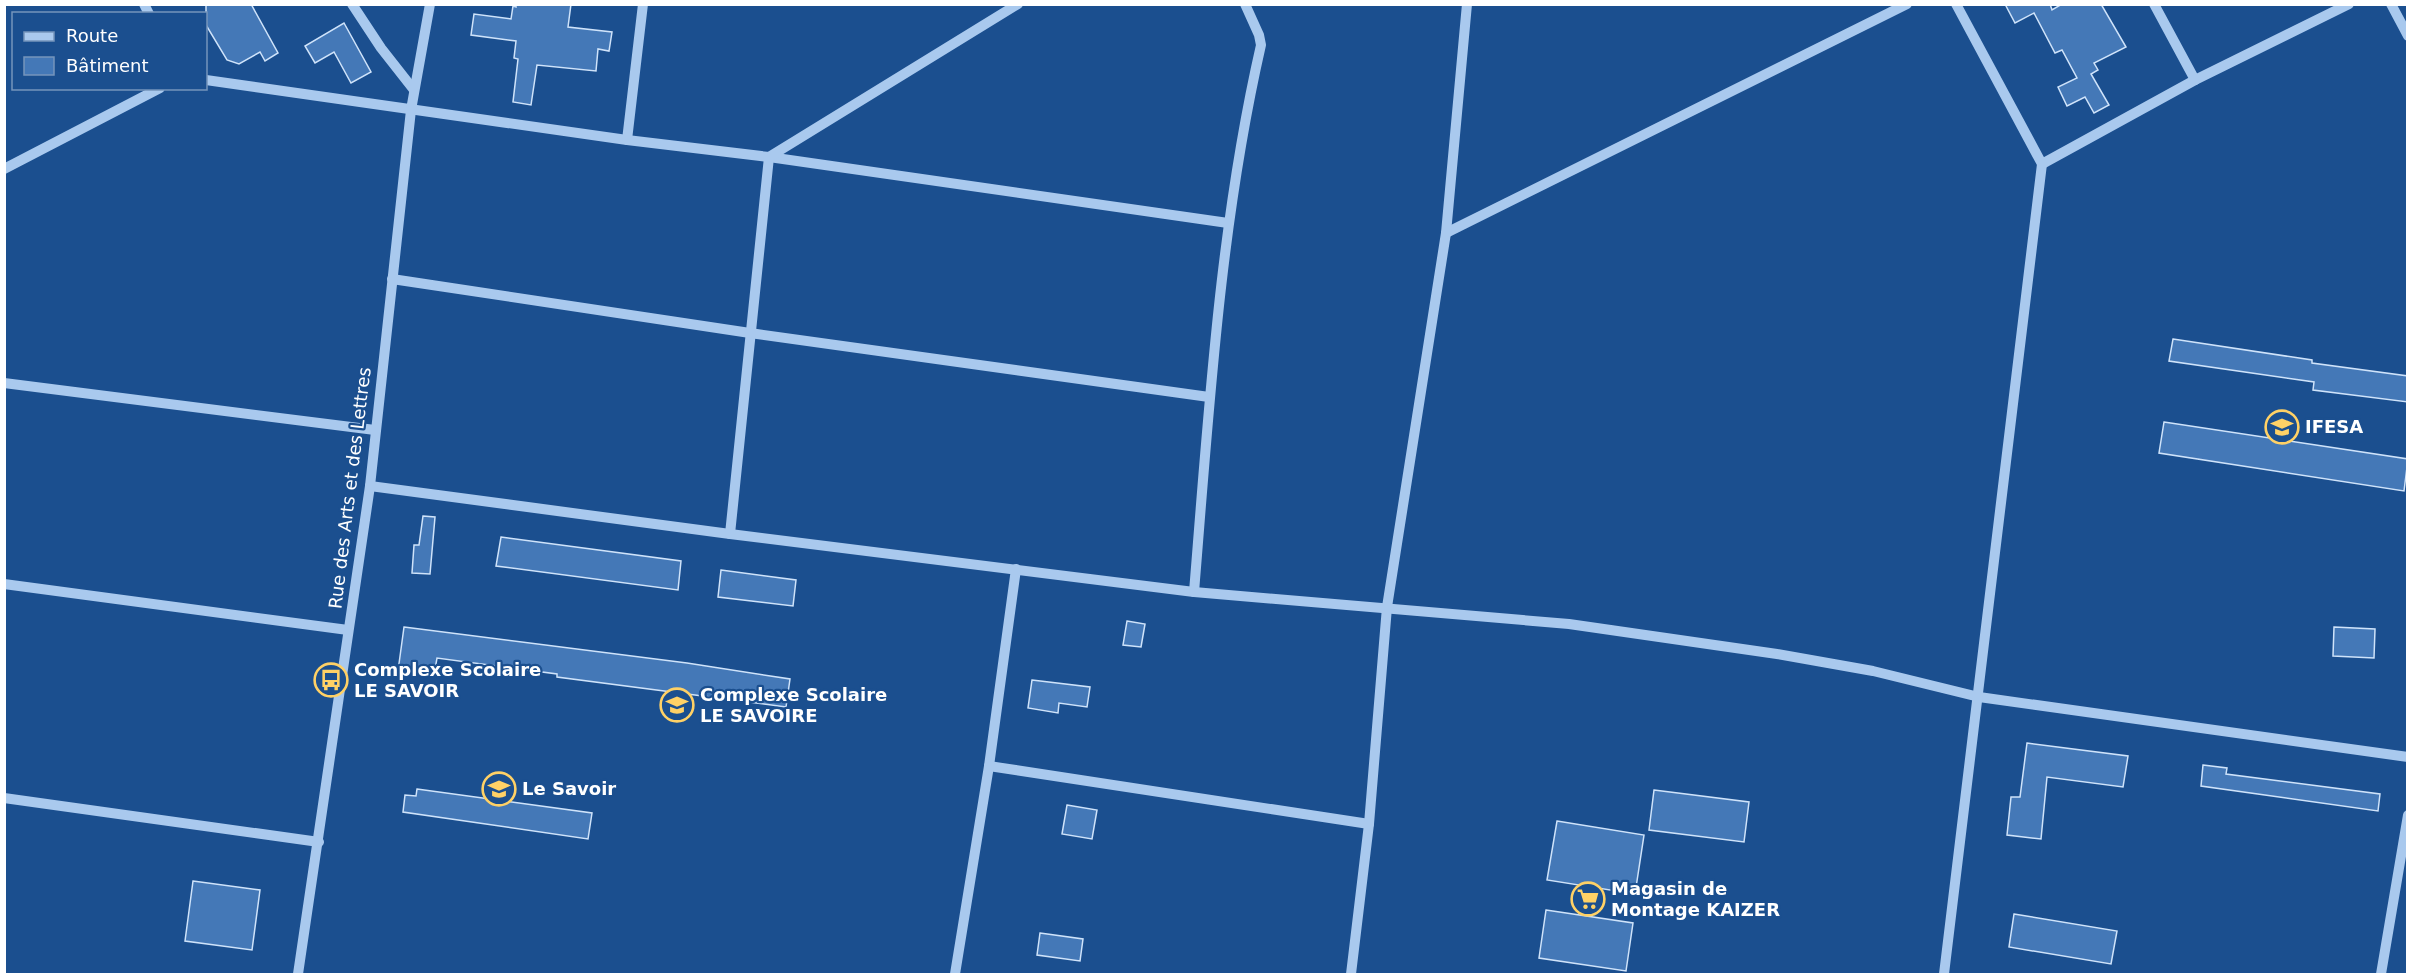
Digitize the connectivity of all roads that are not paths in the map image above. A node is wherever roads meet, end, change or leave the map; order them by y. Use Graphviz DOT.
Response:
graph roads {
  1 [pos="352,4"];
  2 [pos="430,4"];
  3 [pos="643,4"];
  4 [pos="1017,4"];
  5 [pos="1245,4"];
  6 [pos="1467,4"];
  7 [pos="1907,4"];
  8 [pos="1956,4"];
  9 [pos="2154,4"];
  10 [pos="2349,4"];
  11 [pos="2391,4"];
  12 [pos="2408,36"];
  13 [pos="207,80"];
  14 [pos="2195,80"];
  15 [pos="156,90"];
  16 [pos="414,90"];
  17 [pos="411,110"];
  18 [pos="627,140"];
  19 [pos="770,156"];
  20 [pos="2042,164"];
  21 [pos="4,169"];
  22 [pos="1228,223"];
  23 [pos="1446,233"];
  24 [pos="392,279"];
  25 [pos="750,333"];
  26 [pos="4,383"];
  27 [pos="1209,397"];
  28 [pos="375,429"];
  29 [pos="370,486"];
  30 [pos="730,534"];
  31 [pos="1016,569"];
  32 [pos="4,584"];
  33 [pos="1194,592"];
  34 [pos="1387,607"];
  35 [pos="348,630"];
  36 [pos="1979,697"];
  37 [pos="2408,757"];
  38 [pos="989,765"];
  39 [pos="4,798"];
  40 [pos="2408,815"];
  41 [pos="1369,824"];
  42 [pos="319,842"];
  43 [pos="298,975"];
  44 [pos="955,975"];
  45 [pos="1351,975"];
  46 [pos="1944,975"];
  47 [pos="2381,975"];
  1 -- 16 [label="street"];
  2 -- 16 [label="street, Rue des Arts et des Lettres"];
  3 -- 18 [label="street"];
  4 -- 19 [label="street"];
  5 -- 22 [label="street"];
  6 -- 23 [label="street"];
  7 -- 23 [label="street"];
  8 -- 20 [label="street"];
  9 -- 14 [label="street"];
  10 -- 14 [label="street"];
  11 -- 12 [label="street"];
  13 -- 17 [label="street"];
  14 -- 20 [label="street"];
  15 -- 21 [label="street"];
  16 -- 17 [label="street, Rue des Arts et des Lettres"];
  17 -- 18 [label="street"];
  17 -- 24 [label="street, Rue des Arts et des Lettres"];
  18 -- 19 [label="street"];
  19 -- 22 [label="street"];
  19 -- 25 [label="street"];
  20 -- 36 [label="street"];
  22 -- 27 [label="street"];
  23 -- 34 [label="street"];
  24 -- 25 [label="street"];
  24 -- 28 [label="street, Rue des Arts et des Lettres"];
  25 -- 27 [label="street"];
  25 -- 30 [label="street"];
  26 -- 28 [label="street"];
  27 -- 33 [label="street"];
  28 -- 29 [label="street, Rue des Arts et des Lettres"];
  29 -- 30 [label="street"];
  29 -- 35 [label="street, Rue des Arts et des Lettres"];
  30 -- 31 [label="street"];
  31 -- 33 [label="street"];
  31 -- 38 [label="street"];
  32 -- 35 [label="street"];
  33 -- 34 [label="street"];
  34 -- 36 [label="street"];
  34 -- 41 [label="street"];
  35 -- 42 [label="street, Rue des Arts et des Lettres"];
  36 -- 37 [label="street"];
  36 -- 46 [label="street"];
  38 -- 41 [label="street"];
  38 -- 44 [label="street"];
  39 -- 42 [label="street"];
  40 -- 47 [label="street"];
  41 -- 45 [label="street"];
  42 -- 43 [label="street, Rue des Arts et des Lettres"];
}
